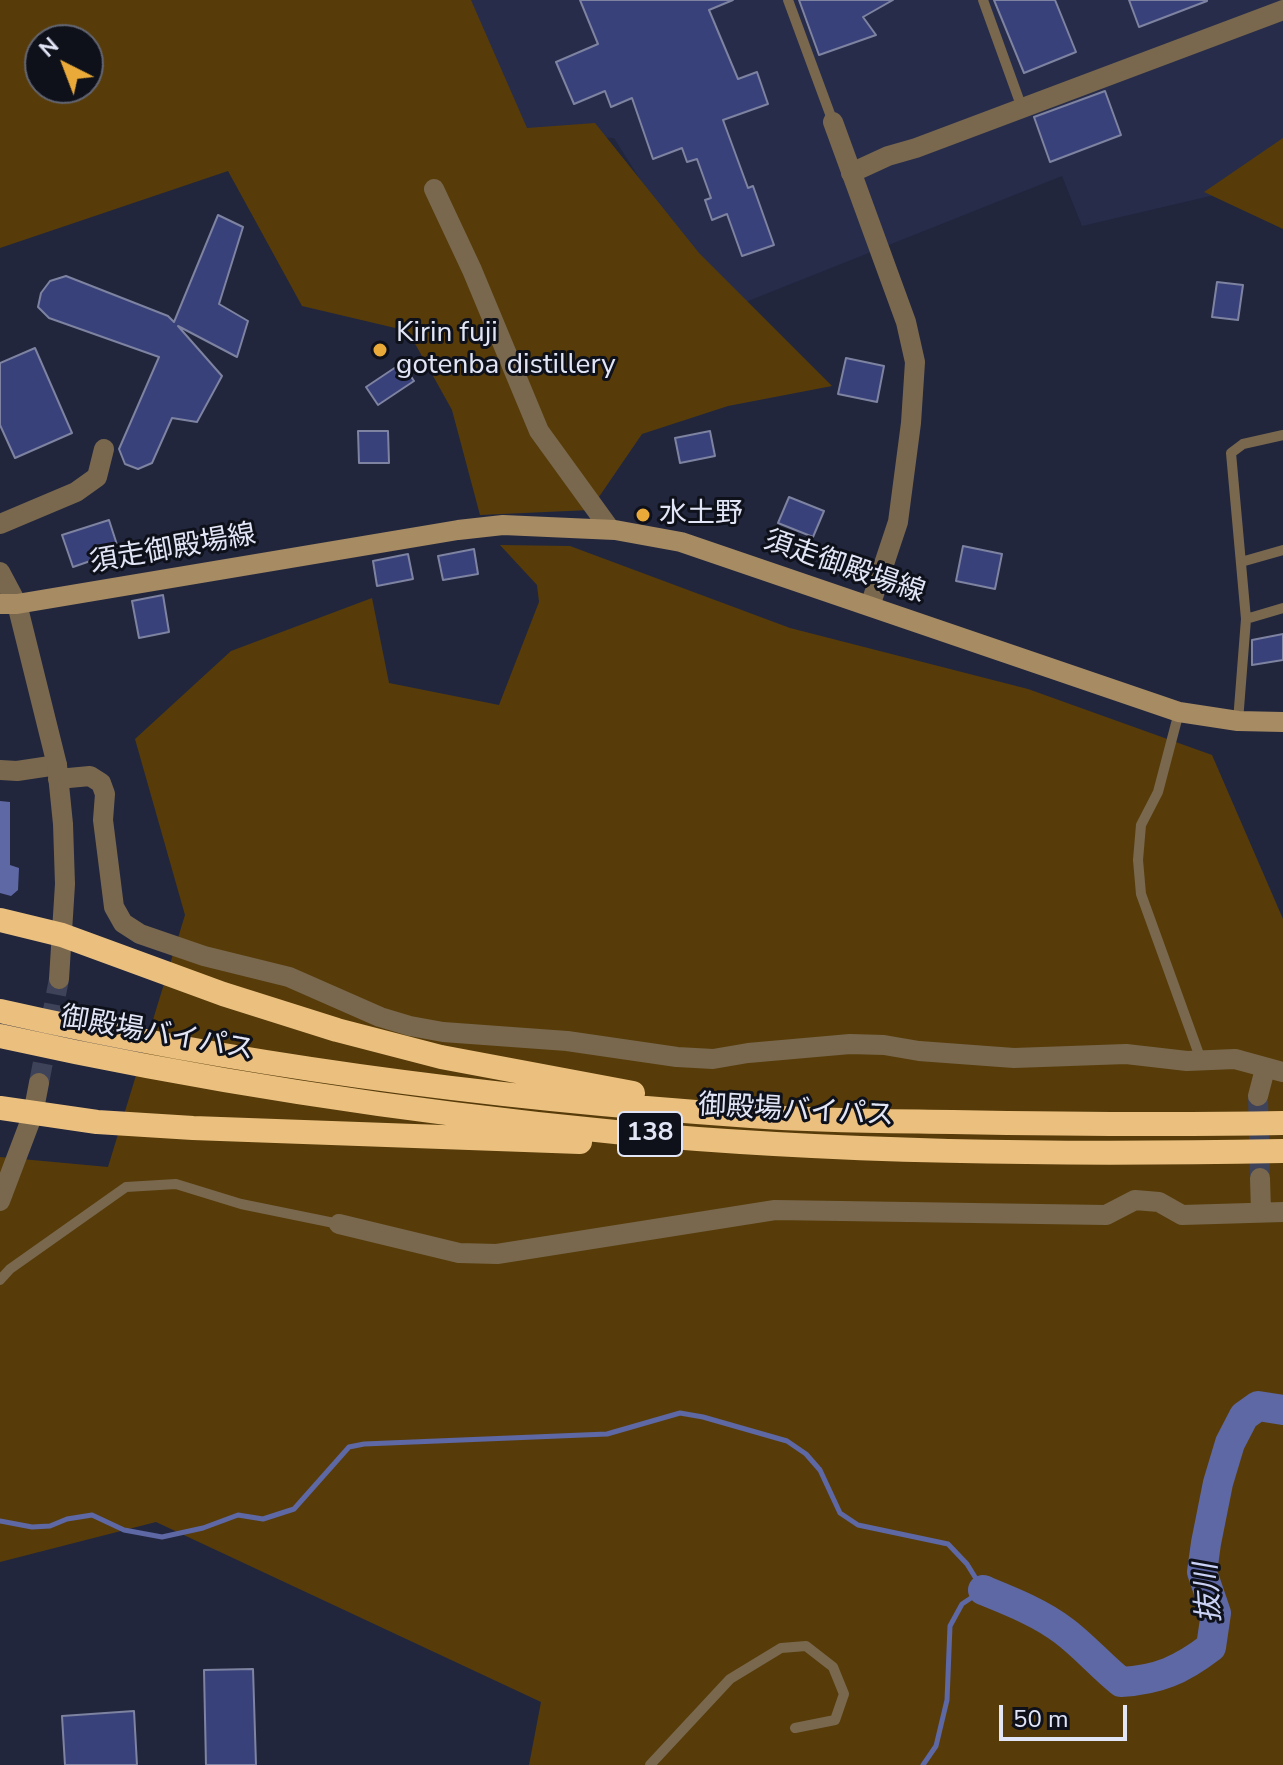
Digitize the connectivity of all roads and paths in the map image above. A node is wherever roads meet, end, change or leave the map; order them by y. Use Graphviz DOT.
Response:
graph roads {
  1 [pos="788,0"];
  2 [pos="983,0"];
  3 [pos="1283,10"];
  4 [pos="1022,108"];
  5 [pos="833,122"];
  6 [pos="851,173"];
  7 [pos="434,189"];
  8 [pos="1283,435"];
  9 [pos="104,449"];
  10 [pos="0,524"];
  11 [pos="610,529"];
  12 [pos="1283,550"];
  13 [pos="1241,562"];
  14 [pos="0,572"];
  15 [pos="9,604"];
  16 [pos="870,606"];
  17 [pos="1283,608"];
  18 [pos="1246,619"];
  19 [pos="1179,712"];
  20 [pos="1238,721"];
  21 [pos="1283,722"];
  22 [pos="0,770"];
  23 [pos="58,772"];
  24 [pos="0,920"];
  25 [pos="62,935"];
  26 [pos="59,979"];
  27 [pos="0,1011"];
  28 [pos="0,1036"];
  29 [pos="1201,1060"];
  30 [pos="1274,1070"];
  31 [pos="39,1083"];
  32 [pos="1258,1096"];
  33 [pos="0,1108"];
  34 [pos="33,1114"];
  35 [pos="882,1121"];
  36 [pos="1283,1123"];
  37 [pos="820,1145"];
  38 [pos="1283,1151"];
  39 [pos="1260,1178"];
  40 [pos="0,1201"];
  41 [pos="1261,1212"];
  42 [pos="1283,1212"];
  43 [pos="339,1224"];
  44 [pos="0,1280"];
  45 [pos="795,1728"];
  46 [pos="650,1765"];
  1 -- 5 [label="lane"];
  2 -- 4 [label="lane"];
  3 -- 4 [label="street"];
  4 -- 6 [label="street"];
  5 -- 6 [label="street"];
  6 -- 16 [label="street"];
  7 -- 11 [label="street"];
  8 -- 13 [label="lane"];
  9 -- 10 [label="street"];
  11 -- 15 [label="main road, 須走御殿場線"];
  11 -- 16 [label="main road, 須走御殿場線"];
  12 -- 13 [label="lane"];
  13 -- 18 [label="lane"];
  14 -- 15 [label="street"];
  15 -- 23 [label="street"];
  16 -- 19 [label="main road, 須走御殿場線"];
  17 -- 18 [label="lane"];
  18 -- 20 [label="lane"];
  19 -- 20 [label="main road, 須走御殿場線"];
  19 -- 29 [label="lane"];
  20 -- 21 [label="main road, 須走御殿場線"];
  22 -- 23 [label="street"];
  23 -- 25 [label="street"];
  23 -- 29 [label="street"];
  24 -- 25 [label="highway"];
  25 -- 26 [label="street"];
  25 -- 35 [label="highway"];
  27 -- 35 [label="highway, 御殿場バイパス / 138"];
  28 -- 37 [label="highway, 御殿場バイパス / 138"];
  29 -- 30 [label="street"];
  30 -- 32 [label="street"];
  31 -- 34 [label="street"];
  33 -- 34 [label="highway"];
  34 -- 37 [label="highway"];
  34 -- 40 [label="street"];
  35 -- 36 [label="highway, 御殿場バイパス / 138"];
  37 -- 38 [label="highway, 御殿場バイパス / 138"];
  39 -- 41 [label="street"];
  41 -- 42 [label="street"];
  41 -- 43 [label="street"];
  43 -- 44 [label="lane"];
  45 -- 46 [label="lane"];
}
